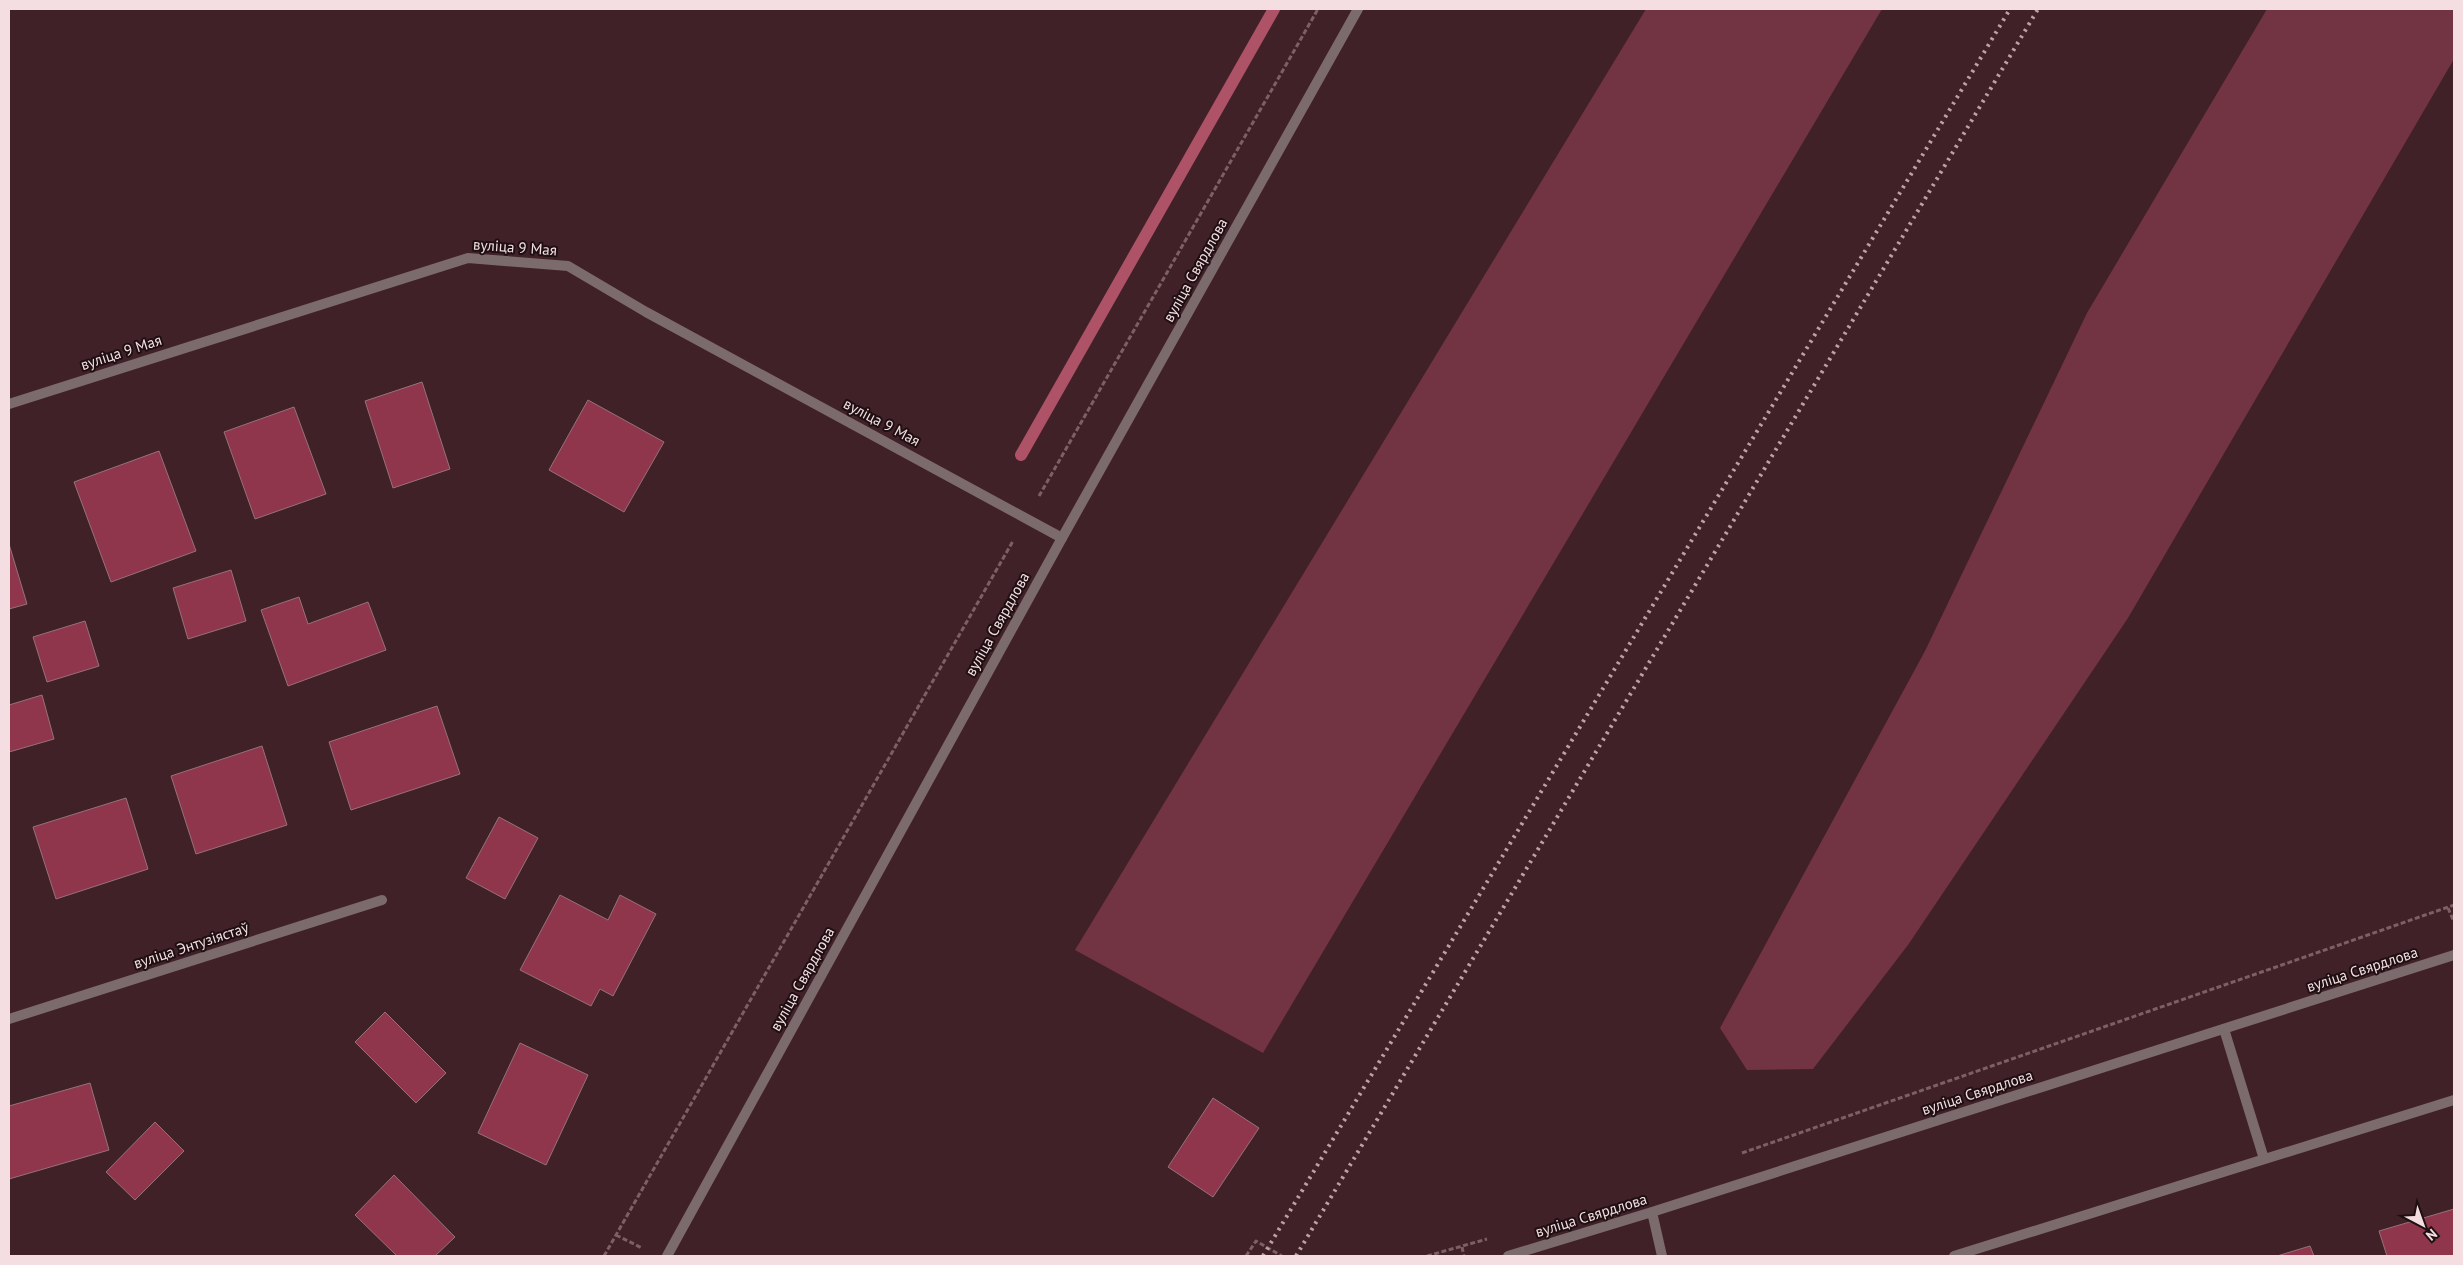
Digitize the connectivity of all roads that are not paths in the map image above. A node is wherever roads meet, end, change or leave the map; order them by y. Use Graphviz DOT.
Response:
graph roads {
  1 [pos="1358,9"];
  2 [pos="9,404"];
  3 [pos="1062,538"];
  4 [pos="382,900"];
  5 [pos="2454,955"];
  6 [pos="9,1019"];
  7 [pos="2224,1029"];
  8 [pos="2454,1100"];
  9 [pos="2264,1160"];
  10 [pos="1652,1212"];
  11 [pos="667,1256"];
  12 [pos="1508,1256"];
  13 [pos="1662,1256"];
  14 [pos="1954,1256"];
  1 -- 3 [label="street, вуліца Свярдлова"];
  2 -- 3 [label="street, вуліца 9 Мая"];
  3 -- 11 [label="street, вуліца Свярдлова"];
  4 -- 6 [label="street, вуліца Энтузіястаў"];
  5 -- 7 [label="street, вуліца Свярдлова"];
  7 -- 9 [label="street"];
  7 -- 10 [label="street, вуліца Свярдлова"];
  8 -- 9 [label="street"];
  9 -- 14 [label="street"];
  10 -- 12 [label="street, вуліца Свярдлова"];
  10 -- 13 [label="street"];
}
